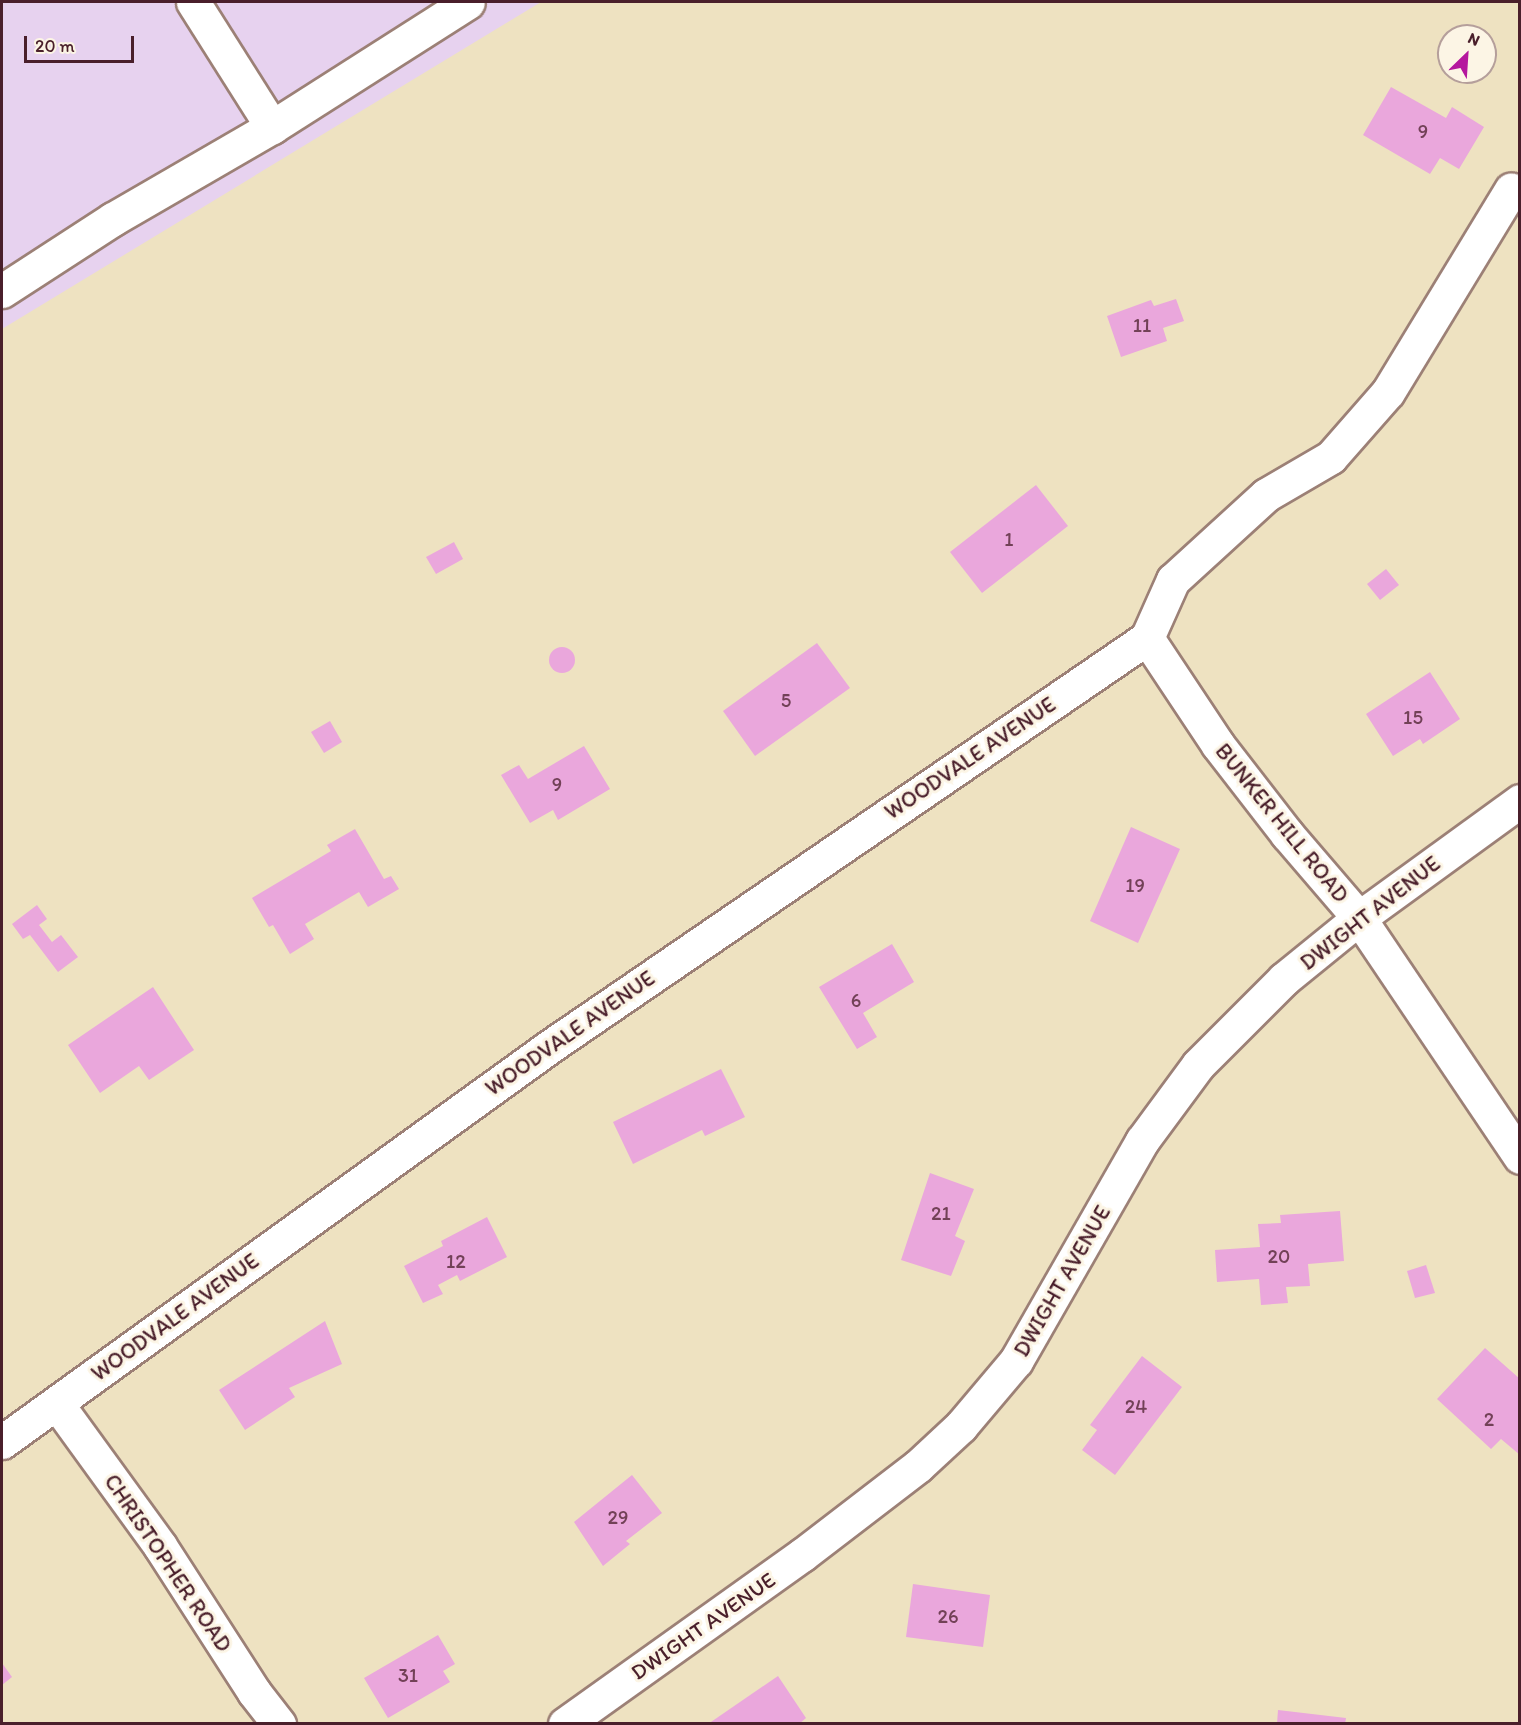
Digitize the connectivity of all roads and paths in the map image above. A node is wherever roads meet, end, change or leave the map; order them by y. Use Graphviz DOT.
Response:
graph roads {
  1 [pos="192,2"];
  2 [pos="468,2"];
  3 [pos="272,127"];
  4 [pos="1511,190"];
  5 [pos="2,291"];
  6 [pos="1147,638"];
  7 [pos="1520,801"];
  8 [pos="1359,918"];
  9 [pos="1520,1157"];
  10 [pos="57,1404"];
  11 [pos="2,1442"];
  12 [pos="279,1724"];
  13 [pos="565,1724"];
  1 -- 3 [label="street"];
  2 -- 3 [label="street"];
  3 -- 5 [label="street"];
  4 -- 6 [label="street"];
  6 -- 8 [label="street, BUNKER HILL ROAD"];
  6 -- 10 [label="street, WOODVALE AVENUE"];
  7 -- 8 [label="street, DWIGHT AVENUE"];
  8 -- 9 [label="street, BUNKER HILL ROAD"];
  8 -- 13 [label="street, DWIGHT AVENUE"];
  10 -- 11 [label="street, WOODVALE AVENUE"];
  10 -- 12 [label="street, CHRISTOPHER ROAD"];
}
